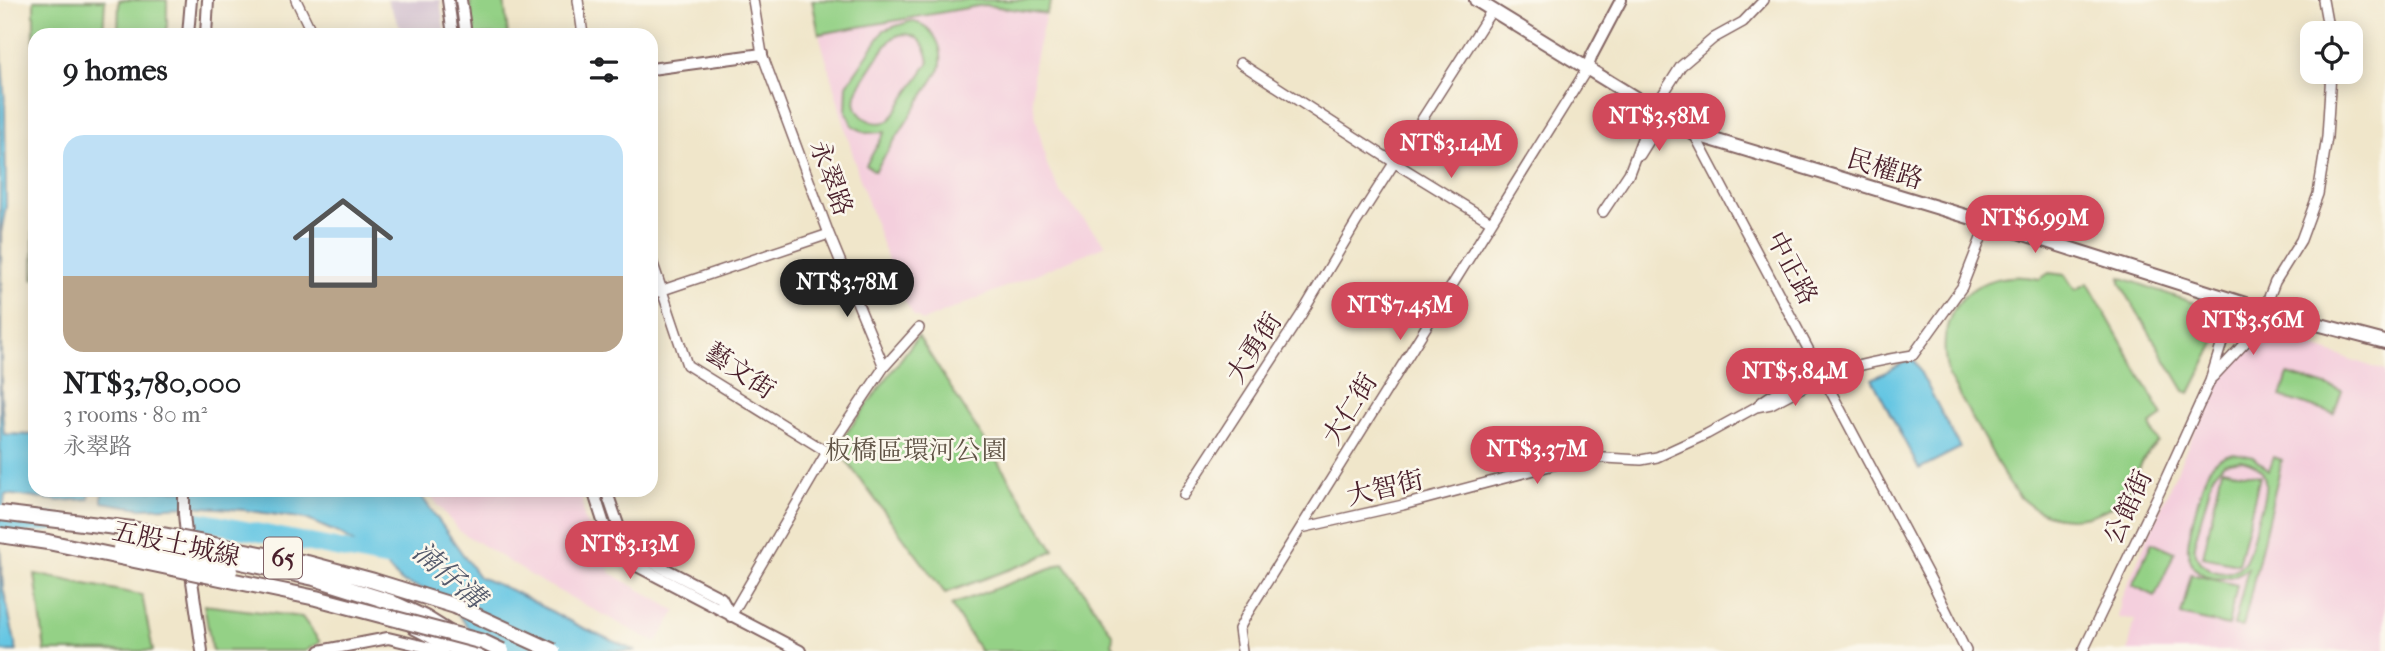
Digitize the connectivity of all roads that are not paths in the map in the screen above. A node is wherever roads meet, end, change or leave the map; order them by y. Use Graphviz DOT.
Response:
graph roads {
  1 [pos="191,0"];
  2 [pos="208,0"];
  3 [pos="296,0"];
  4 [pos="449,0"];
  5 [pos="461,0"];
  6 [pos="578,0"];
  7 [pos="753,0"];
  8 [pos="1476,0"];
  9 [pos="1621,0"];
  10 [pos="1764,0"];
  11 [pos="2323,0"];
  12 [pos="1492,10"];
  13 [pos="2327,21"];
  14 [pos="189,28"];
  15 [pos="206,28"];
  16 [pos="310,28"];
  17 [pos="452,28"];
  18 [pos="465,28"];
  19 [pos="582,28"];
  20 [pos="762,54"];
  21 [pos="1240,63"];
  22 [pos="658,68"];
  23 [pos="1587,69"];
  24 [pos="2330,84"];
  25 [pos="1659,112"];
  26 [pos="1694,134"];
  27 [pos="1395,163"];
  28 [pos="1603,212"];
  29 [pos="1491,222"];
  30 [pos="1987,223"];
  31 [pos="829,234"];
  32 [pos="658,278"];
  33 [pos="662,290"];
  34 [pos="658,291"];
  35 [pos="2235,301"];
  36 [pos="2269,311"];
  37 [pos="919,328"];
  38 [pos="2385,342"];
  39 [pos="884,367"];
  40 [pos="1822,377"];
  41 [pos="2210,380"];
  42 [pos="827,452"];
  43 [pos="1184,495"];
  44 [pos="184,497"];
  45 [pos="595,497"];
  46 [pos="608,497"];
  47 [pos="0,513"];
  48 [pos="54,520"];
  49 [pos="1301,528"];
  50 [pos="0,535"];
  51 [pos="48,542"];
  52 [pos="385,605"];
  53 [pos="731,616"];
  54 [pos="202,651"];
  55 [pos="320,651"];
  56 [pos="443,651"];
  57 [pos="461,651"];
  58 [pos="478,651"];
  59 [pos="502,651"];
  60 [pos="553,651"];
  61 [pos="800,651"];
  62 [pos="1242,651"];
  63 [pos="1966,651"];
  64 [pos="2083,651"];
  1 -- 14 [label="street"];
  2 -- 15 [label="street"];
  3 -- 16 [label="street"];
  4 -- 17 [label="street"];
  5 -- 18 [label="street"];
  6 -- 19 [label="street"];
  7 -- 20 [label="street, 永翠路"];
  8 -- 12 [label="main road, 中正路"];
  9 -- 23 [label="street"];
  10 -- 25 [label="street"];
  11 -- 13 [label="street"];
  12 -- 23 [label="main road, 中正路"];
  12 -- 27 [label="street, 大勇街"];
  20 -- 22 [label="street"];
  20 -- 31 [label="street, 永翠路"];
  21 -- 27 [label="street"];
  23 -- 25 [label="main road, 中正路"];
  23 -- 29 [label="street, 大仁街"];
  24 -- 36 [label="street"];
  25 -- 26 [label="main road, 中正路"];
  25 -- 28 [label="street"];
  26 -- 30 [label="main road, 民權路"];
  26 -- 40 [label="street, 中正路"];
  27 -- 29 [label="street"];
  27 -- 43 [label="street, 大勇街"];
  29 -- 49 [label="street, 大仁街"];
  30 -- 35 [label="main road, 民權路"];
  30 -- 40 [label="street, 大智街"];
  31 -- 33 [label="street"];
  31 -- 39 [label="street, 永翠路"];
  32 -- 33 [label="street, 藝文街"];
  33 -- 34 [label="street"];
  33 -- 42 [label="street, 藝文街"];
  35 -- 36 [label="main road, 民權路"];
  35 -- 41 [label="street"];
  36 -- 38 [label="main road, 民權路"];
  36 -- 41 [label="street"];
  37 -- 39 [label="street"];
  39 -- 42 [label="street"];
  40 -- 49 [label="street, 大智街"];
  40 -- 63 [label="street, 中正路"];
  41 -- 64 [label="street, 公館街"];
  42 -- 53 [label="street"];
  44 -- 54 [label="street"];
  45 -- 53 [label="street"];
  46 -- 53 [label="street"];
  47 -- 48 [label="highway, 五股土城線 / 65, bridge"];
  48 -- 52 [label="highway, bridge"];
  48 -- 60 [label="highway, 五股土城線 / 65, bridge"];
  49 -- 62 [label="street, 大仁街"];
  50 -- 51 [label="highway, 五股土城線 / 65, bridge"];
  51 -- 52 [label="highway, bridge"];
  51 -- 59 [label="highway, 五股土城線 / 65, bridge"];
  52 -- 57 [label="highway"];
  52 -- 58 [label="highway"];
  53 -- 61 [label="street"];
  55 -- 56 [label="street"];
}
